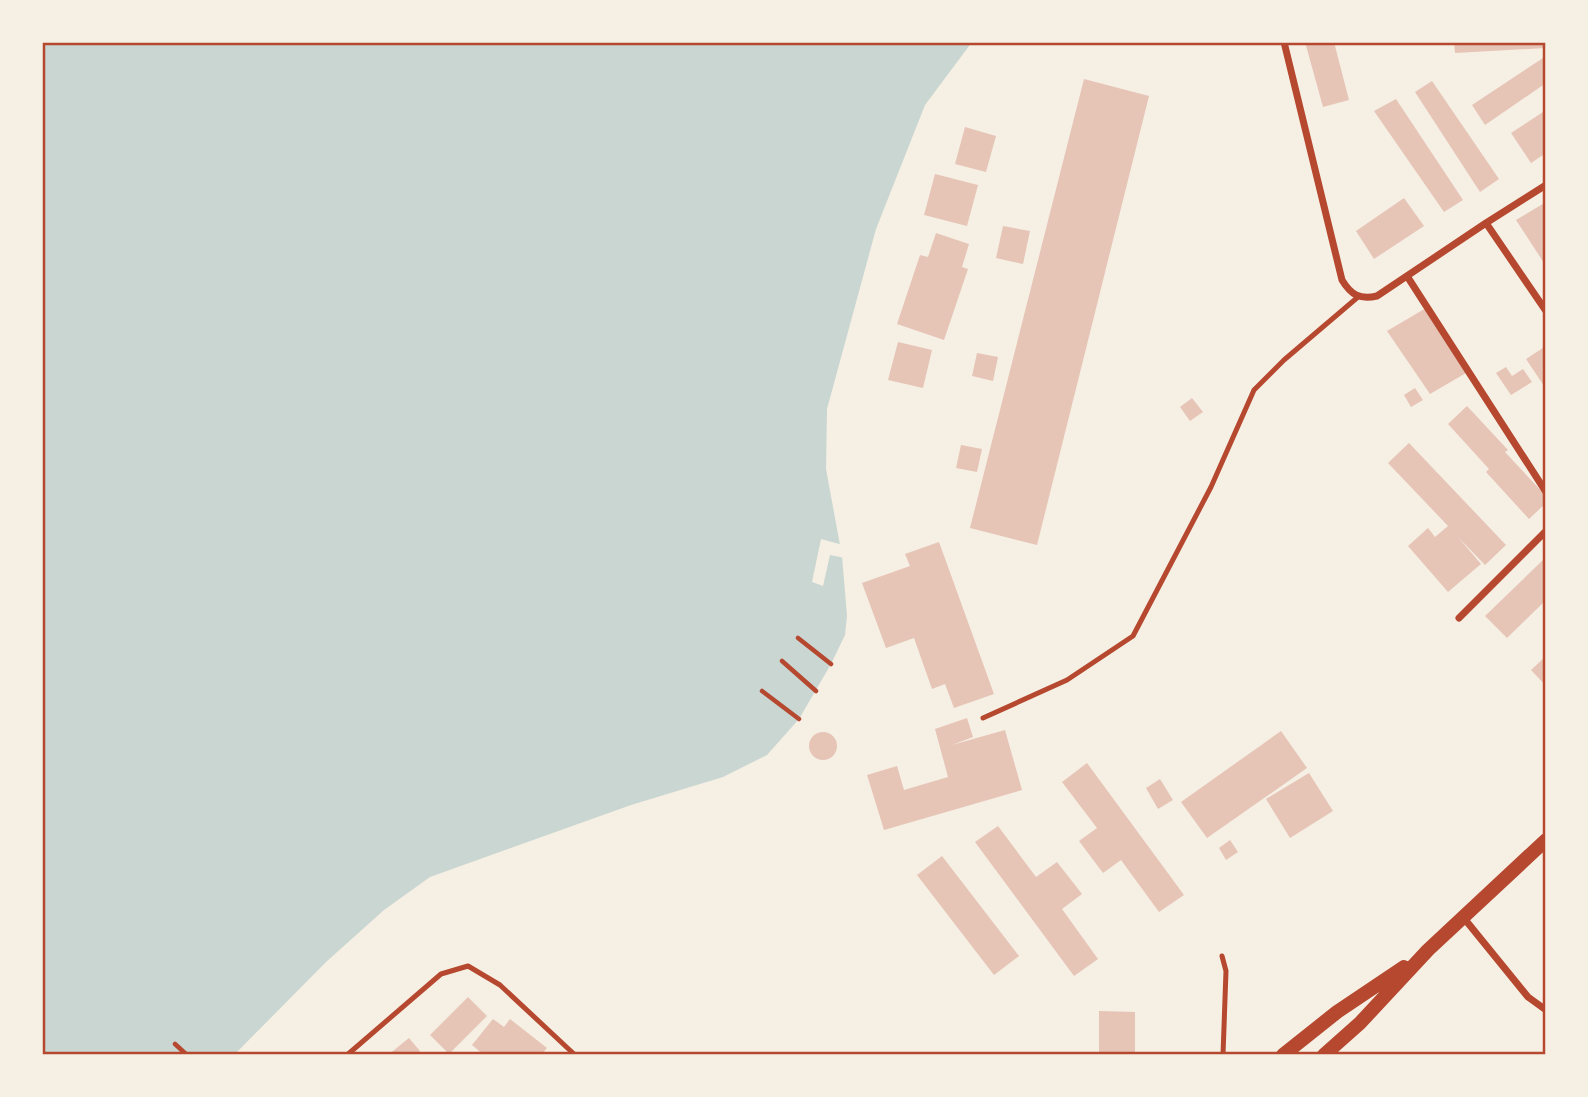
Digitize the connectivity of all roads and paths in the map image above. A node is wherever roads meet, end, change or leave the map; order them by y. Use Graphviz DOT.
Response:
graph roads {
  1 [pos="1283,42"];
  2 [pos="1546,185"];
  3 [pos="1486,223"];
  4 [pos="1408,276"];
  5 [pos="1358,297"];
  6 [pos="1546,311"];
  7 [pos="1546,492"];
  8 [pos="1546,531"];
  9 [pos="1459,618"];
  10 [pos="798,638"];
  11 [pos="782,661"];
  12 [pos="831,664"];
  13 [pos="762,691"];
  14 [pos="816,691"];
  15 [pos="983,718"];
  16 [pos="799,719"];
  17 [pos="1546,840"];
  18 [pos="1462,916"];
  19 [pos="1428,950"];
  20 [pos="1222,956"];
  21 [pos="1546,1010"];
  22 [pos="175,1044"];
  23 [pos="187,1055"];
  24 [pos="347,1055"];
  25 [pos="575,1055"];
  26 [pos="1223,1055"];
  27 [pos="1283,1055"];
  28 [pos="1324,1055"];
  1 -- 5 [label="street"];
  2 -- 3 [label="street"];
  3 -- 4 [label="street"];
  3 -- 6 [label="street"];
  4 -- 5 [label="street"];
  4 -- 7 [label="street"];
  5 -- 15 [label="lane"];
  8 -- 9 [label="street"];
  10 -- 12 [label="path"];
  11 -- 14 [label="path"];
  13 -- 16 [label="path"];
  17 -- 18 [label="main road"];
  18 -- 19 [label="main road"];
  18 -- 21 [label="street"];
  19 -- 27 [label="main road"];
  19 -- 28 [label="main road"];
  20 -- 26 [label="lane"];
  22 -- 23 [label="path"];
  24 -- 25 [label="lane"];
}
